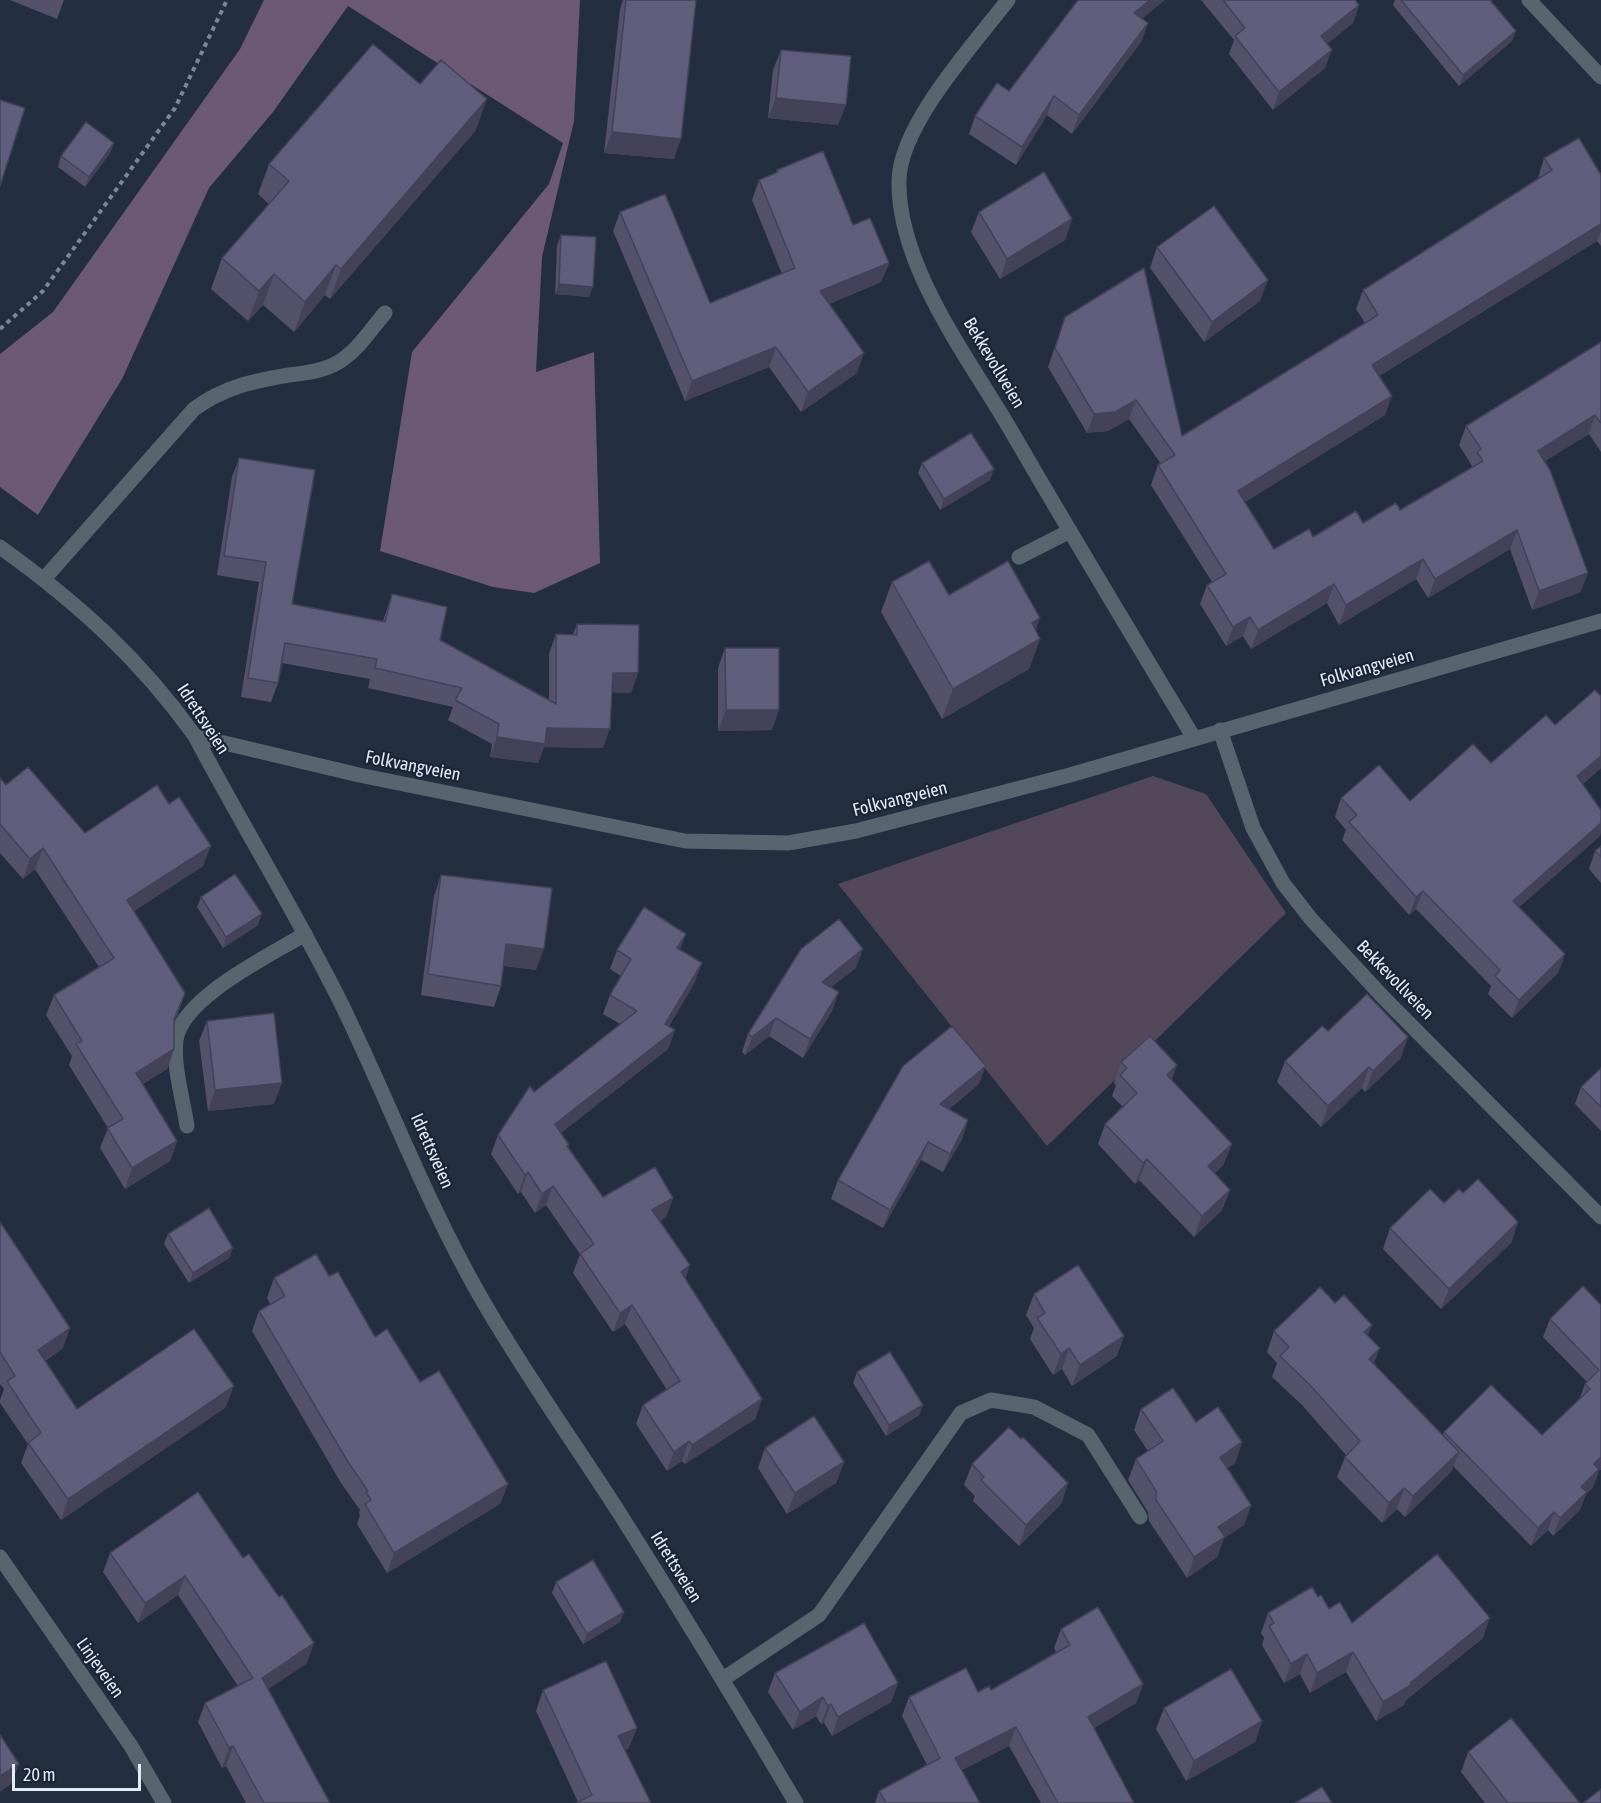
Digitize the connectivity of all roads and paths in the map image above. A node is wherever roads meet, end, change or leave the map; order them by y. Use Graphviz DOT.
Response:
graph roads {
  1 [pos="227,0"];
  2 [pos="1008,0"];
  3 [pos="1529,0"];
  4 [pos="1601,77"];
  5 [pos="385,313"];
  6 [pos="0,329"];
  7 [pos="1070,531"];
  8 [pos="0,547"];
  9 [pos="1019,557"];
  10 [pos="44,579"];
  11 [pos="1601,621"];
  12 [pos="1220,730"];
  13 [pos="195,736"];
  14 [pos="1194,738"];
  15 [pos="305,934"];
  16 [pos="187,1126"];
  17 [pos="1601,1218"];
  18 [pos="1140,1517"];
  19 [pos="0,1557"];
  20 [pos="723,1679"];
  21 [pos="164,1803"];
  22 [pos="796,1803"];
  1 -- 6 [label="path"];
  2 -- 7 [label="street, Bekkevollveien"];
  3 -- 4 [label="street"];
  5 -- 10 [label="street"];
  7 -- 9 [label="street"];
  7 -- 14 [label="street, Bekkevollveien"];
  8 -- 10 [label="street, Idrettsveien"];
  10 -- 13 [label="street, Idrettsveien"];
  11 -- 12 [label="street, Folkvangveien"];
  12 -- 14 [label="street, Folkvangveien"];
  12 -- 17 [label="street, Bekkevollveien"];
  13 -- 14 [label="street, Folkvangveien"];
  13 -- 15 [label="street, Idrettsveien"];
  15 -- 16 [label="street"];
  15 -- 20 [label="street, Idrettsveien"];
  18 -- 20 [label="street"];
  19 -- 21 [label="street, Linjeveien"];
  20 -- 22 [label="street, Idrettsveien"];
}
